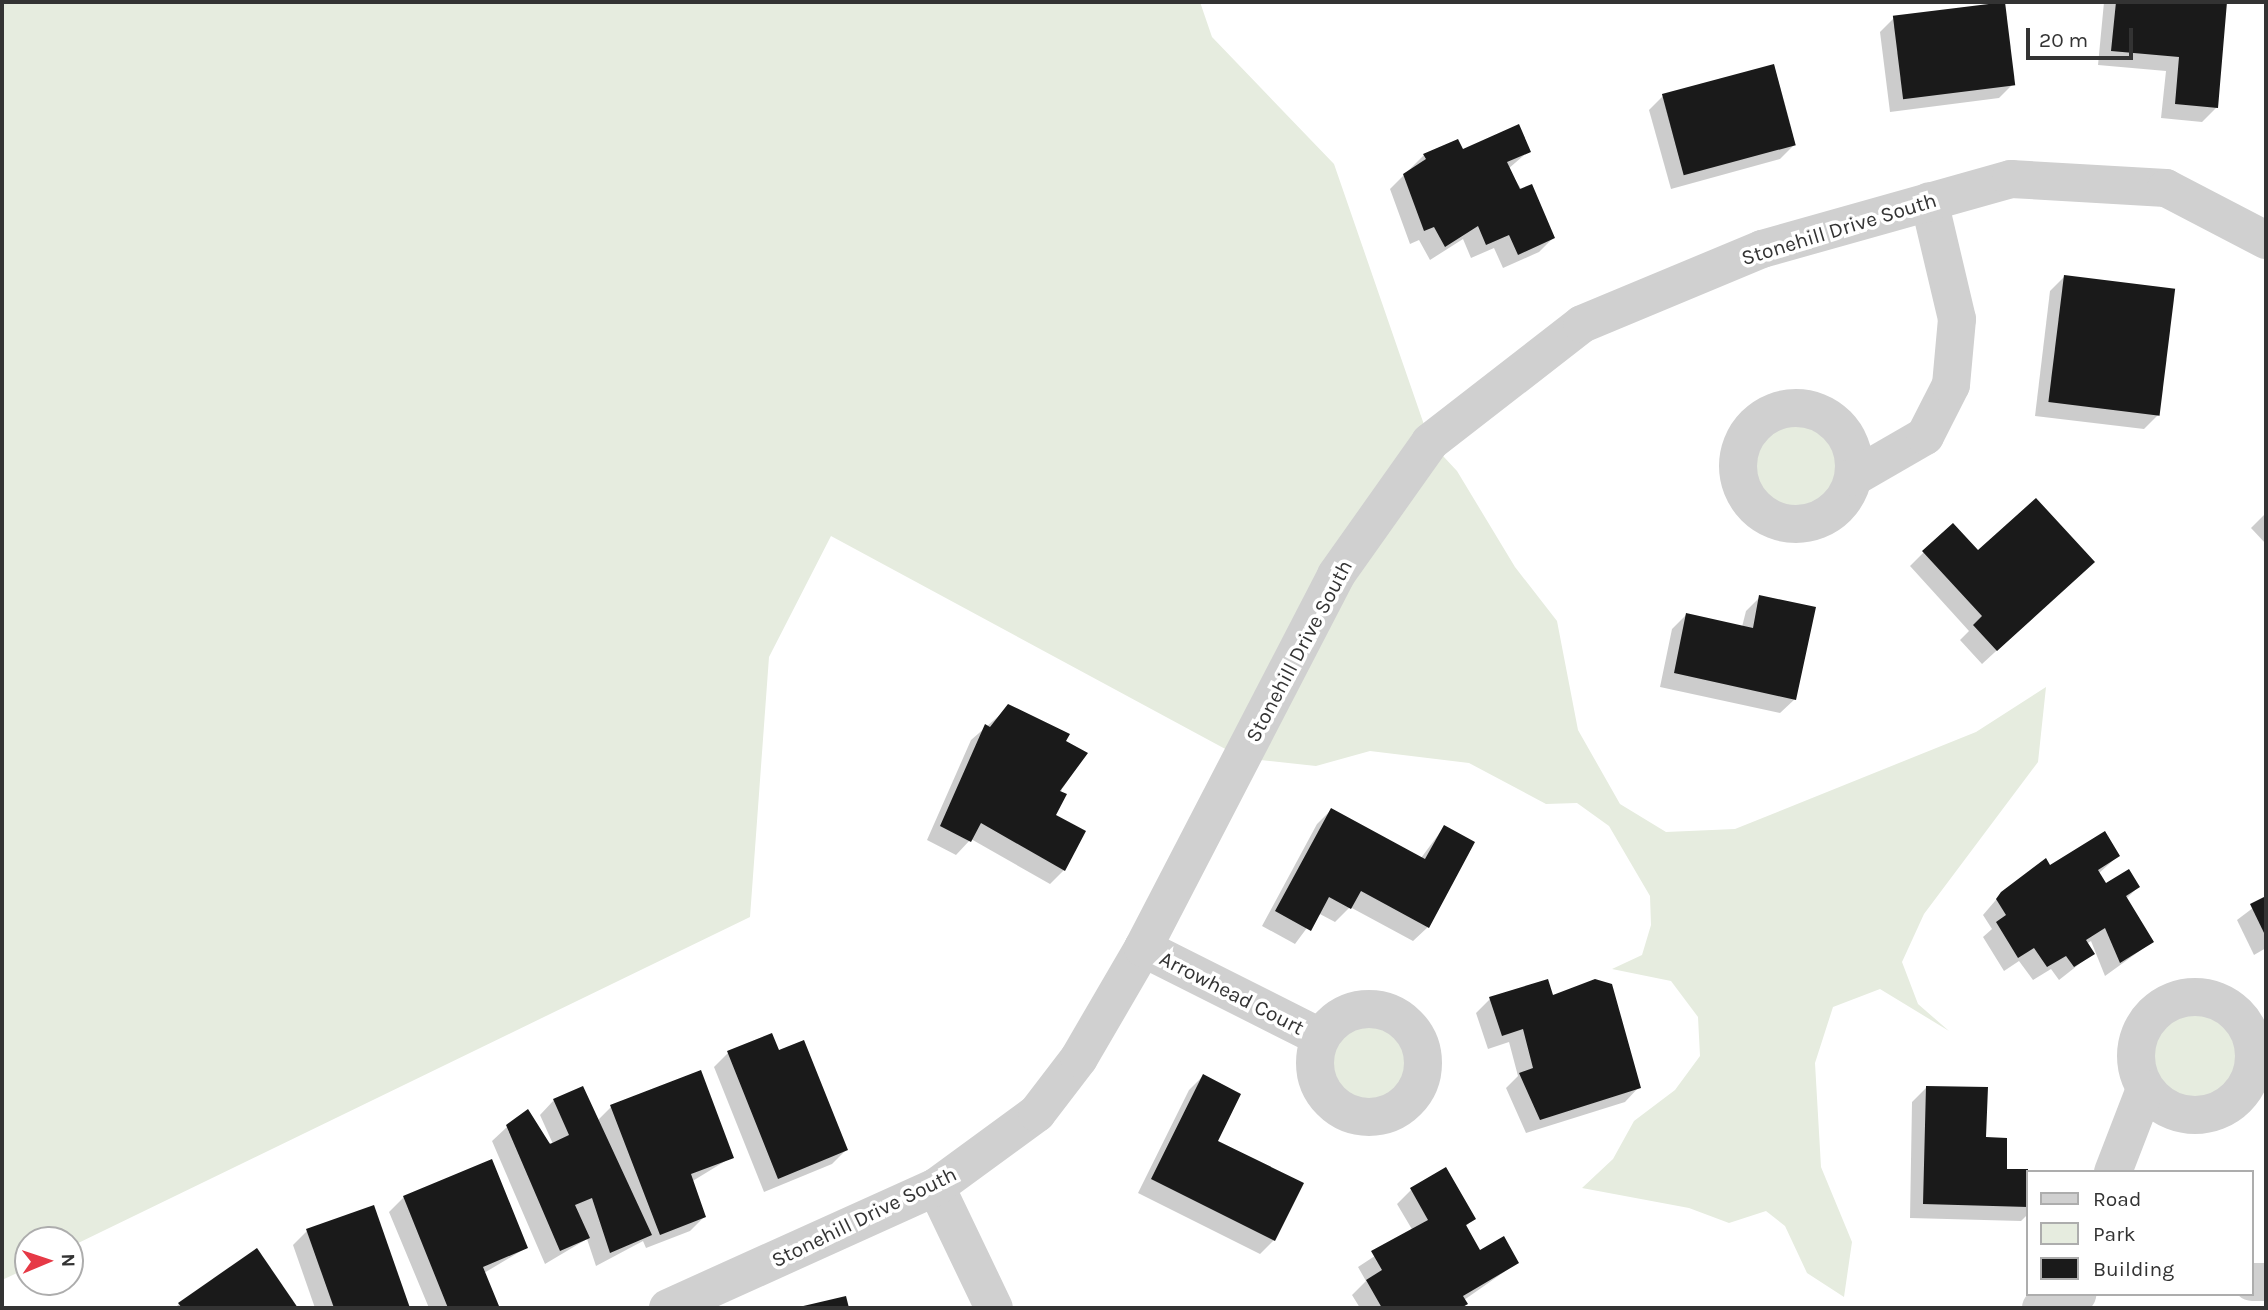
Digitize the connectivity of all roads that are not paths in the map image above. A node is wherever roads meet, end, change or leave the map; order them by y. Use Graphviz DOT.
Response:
graph roads {
  1 [pos="1929,201"];
  2 [pos="2266,240"];
  3 [pos="1854,477"];
  4 [pos="1143,948"];
  5 [pos="1320,1037"];
  6 [pos="2145,1089"];
  7 [pos="2114,1170"];
  8 [pos="936,1187"];
  9 [pos="2072,1296"];
  10 [pos="668,1308"];
  11 [pos="994,1308"];
  12 [pos="2041,1308"];
  1 -- 2 [label="street, Stonehill Drive South"];
  1 -- 3 [label="street"];
  1 -- 4 [label="street, Stonehill Drive South"];
  4 -- 5 [label="street, Arrowhead Court"];
  4 -- 8 [label="street, Stonehill Drive South"];
  6 -- 7 [label="street"];
  8 -- 10 [label="street, Stonehill Drive South"];
  8 -- 11 [label="street"];
  9 -- 12 [label="street"];
}
